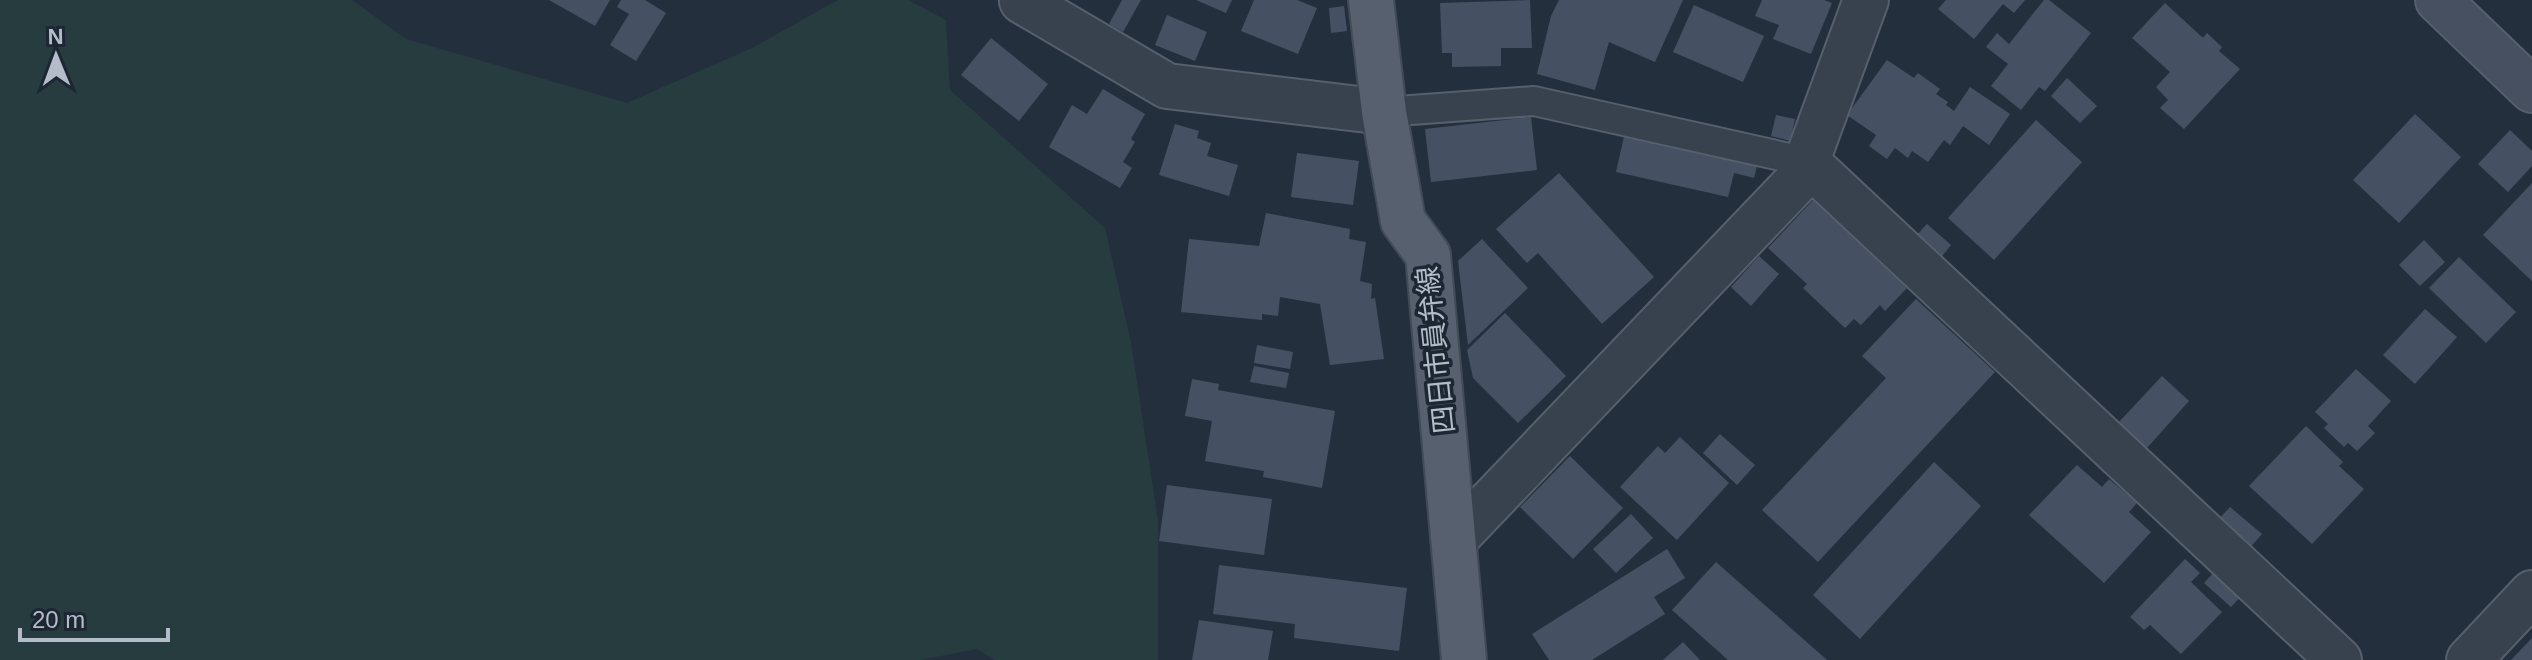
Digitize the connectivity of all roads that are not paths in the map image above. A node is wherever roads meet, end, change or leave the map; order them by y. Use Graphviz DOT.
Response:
graph roads {
  1 [pos="1371,0"];
  2 [pos="1866,0"];
  3 [pos="2438,0"];
  4 [pos="1022,1"];
  5 [pos="2532,90"];
  6 [pos="1384,112"];
  7 [pos="1807,162"];
  8 [pos="1455,539"];
  9 [pos="2532,593"];
  10 [pos="1464,660"];
  11 [pos="2339,660"];
  12 [pos="2469,660"];
  1 -- 6 [label="main road, 四日市員弁線"];
  2 -- 7 [label="street"];
  3 -- 5 [label="street"];
  4 -- 6 [label="street"];
  6 -- 7 [label="lane"];
  6 -- 8 [label="main road, 四日市員弁線"];
  7 -- 8 [label="street"];
  7 -- 11 [label="street"];
  8 -- 10 [label="main road, 四日市員弁線"];
  9 -- 12 [label="street"];
}
